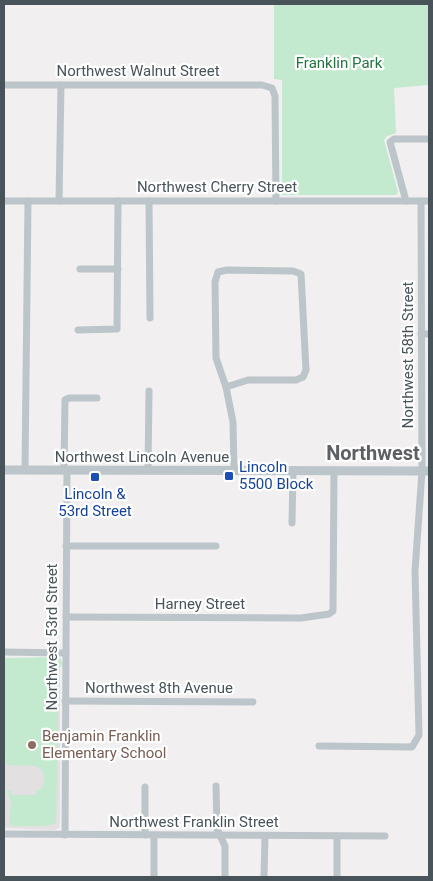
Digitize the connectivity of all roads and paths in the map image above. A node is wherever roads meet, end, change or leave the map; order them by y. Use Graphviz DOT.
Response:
graph roads {
  1 [pos="4,85"];
  2 [pos="61,85"];
  3 [pos="429,139"];
  4 [pos="4,201"];
  5 [pos="28,201"];
  6 [pos="59,201"];
  7 [pos="118,201"];
  8 [pos="149,201"];
  9 [pos="276,201"];
  10 [pos="406,201"];
  11 [pos="421,201"];
  12 [pos="429,201"];
  13 [pos="80,269"];
  14 [pos="118,269"];
  15 [pos="150,318"];
  16 [pos="78,330"];
  17 [pos="425,334"];
  18 [pos="226,387"];
  19 [pos="149,391"];
  20 [pos="97,398"];
  21 [pos="4,470"];
  22 [pos="25,470"];
  23 [pos="65,470"];
  24 [pos="148,470"];
  25 [pos="234,470"];
  26 [pos="293,470"];
  27 [pos="334,470"];
  28 [pos="426,470"];
  29 [pos="292,523"];
  30 [pos="66,546"];
  31 [pos="216,546"];
  32 [pos="66,617"];
  33 [pos="4,652"];
  34 [pos="66,653"];
  35 [pos="65,701"];
  36 [pos="253,702"];
  37 [pos="319,746"];
  38 [pos="216,786"];
  39 [pos="145,787"];
  40 [pos="4,834"];
  41 [pos="64,835"];
  42 [pos="145,835"];
  43 [pos="154,835"];
  44 [pos="219,836"];
  45 [pos="264,836"];
  46 [pos="337,836"];
  47 [pos="385,836"];
  48 [pos="154,877"];
  49 [pos="225,877"];
  50 [pos="264,877"];
  51 [pos="336,877"];
  1 -- 2 [label="street, Northwest Walnut Street"];
  2 -- 6 [label="street"];
  2 -- 9 [label="street, Northwest Walnut Street"];
  3 -- 10 [label="street"];
  4 -- 5 [label="street, Northwest Cherry Street"];
  5 -- 6 [label="street, Northwest Cherry Street"];
  5 -- 22 [label="street"];
  6 -- 7 [label="street, Northwest Cherry Street"];
  7 -- 8 [label="street, Northwest Cherry Street"];
  7 -- 14 [label="street"];
  8 -- 9 [label="street, Northwest Cherry Street"];
  8 -- 15 [label="street"];
  9 -- 10 [label="street, Northwest Cherry Street"];
  10 -- 11 [label="street, Northwest Cherry Street"];
  11 -- 12 [label="street, Northwest Cherry Street"];
  11 -- 17 [label="street, Northwest 58th Street"];
  13 -- 14 [label="street"];
  14 -- 16 [label="street"];
  17 -- 28 [label="street, Northwest 58th Street"];
  18 -- 18 [label="street"];
  18 -- 25 [label="street"];
  19 -- 24 [label="street"];
  20 -- 23 [label="street, Northwest 53rd Street"];
  21 -- 22 [label="street, Northwest Lincoln Avenue"];
  22 -- 23 [label="street, Northwest Lincoln Avenue"];
  23 -- 24 [label="street, Northwest Lincoln Avenue"];
  23 -- 30 [label="street, Northwest 53rd Street"];
  24 -- 25 [label="street, Northwest Lincoln Avenue"];
  25 -- 26 [label="street, Northwest Lincoln Avenue"];
  26 -- 27 [label="street, Northwest Lincoln Avenue"];
  26 -- 29 [label="street"];
  27 -- 28 [label="street, Northwest Lincoln Avenue"];
  27 -- 32 [label="street, Harney Street"];
  28 -- 37 [label="street, Northwest 58th Street"];
  30 -- 31 [label="street"];
  30 -- 32 [label="street, Northwest 53rd Street"];
  32 -- 34 [label="street, Northwest 53rd Street"];
  33 -- 34 [label="street"];
  34 -- 35 [label="street, Northwest 53rd Street"];
  35 -- 36 [label="street, Northwest 8th Avenue"];
  35 -- 41 [label="street, Northwest 53rd Street"];
  38 -- 44 [label="street"];
  39 -- 42 [label="street"];
  40 -- 41 [label="street, Northwest Franklin Street"];
  41 -- 42 [label="street, Northwest Franklin Street"];
  42 -- 43 [label="street, Northwest Franklin Street"];
  43 -- 44 [label="street, Northwest Franklin Street"];
  43 -- 48 [label="street"];
  44 -- 45 [label="street, Northwest Franklin Street"];
  44 -- 49 [label="street"];
  45 -- 46 [label="street, Northwest Franklin Street"];
  45 -- 50 [label="street"];
  46 -- 47 [label="street, Northwest Franklin Street"];
  46 -- 51 [label="street"];
}
